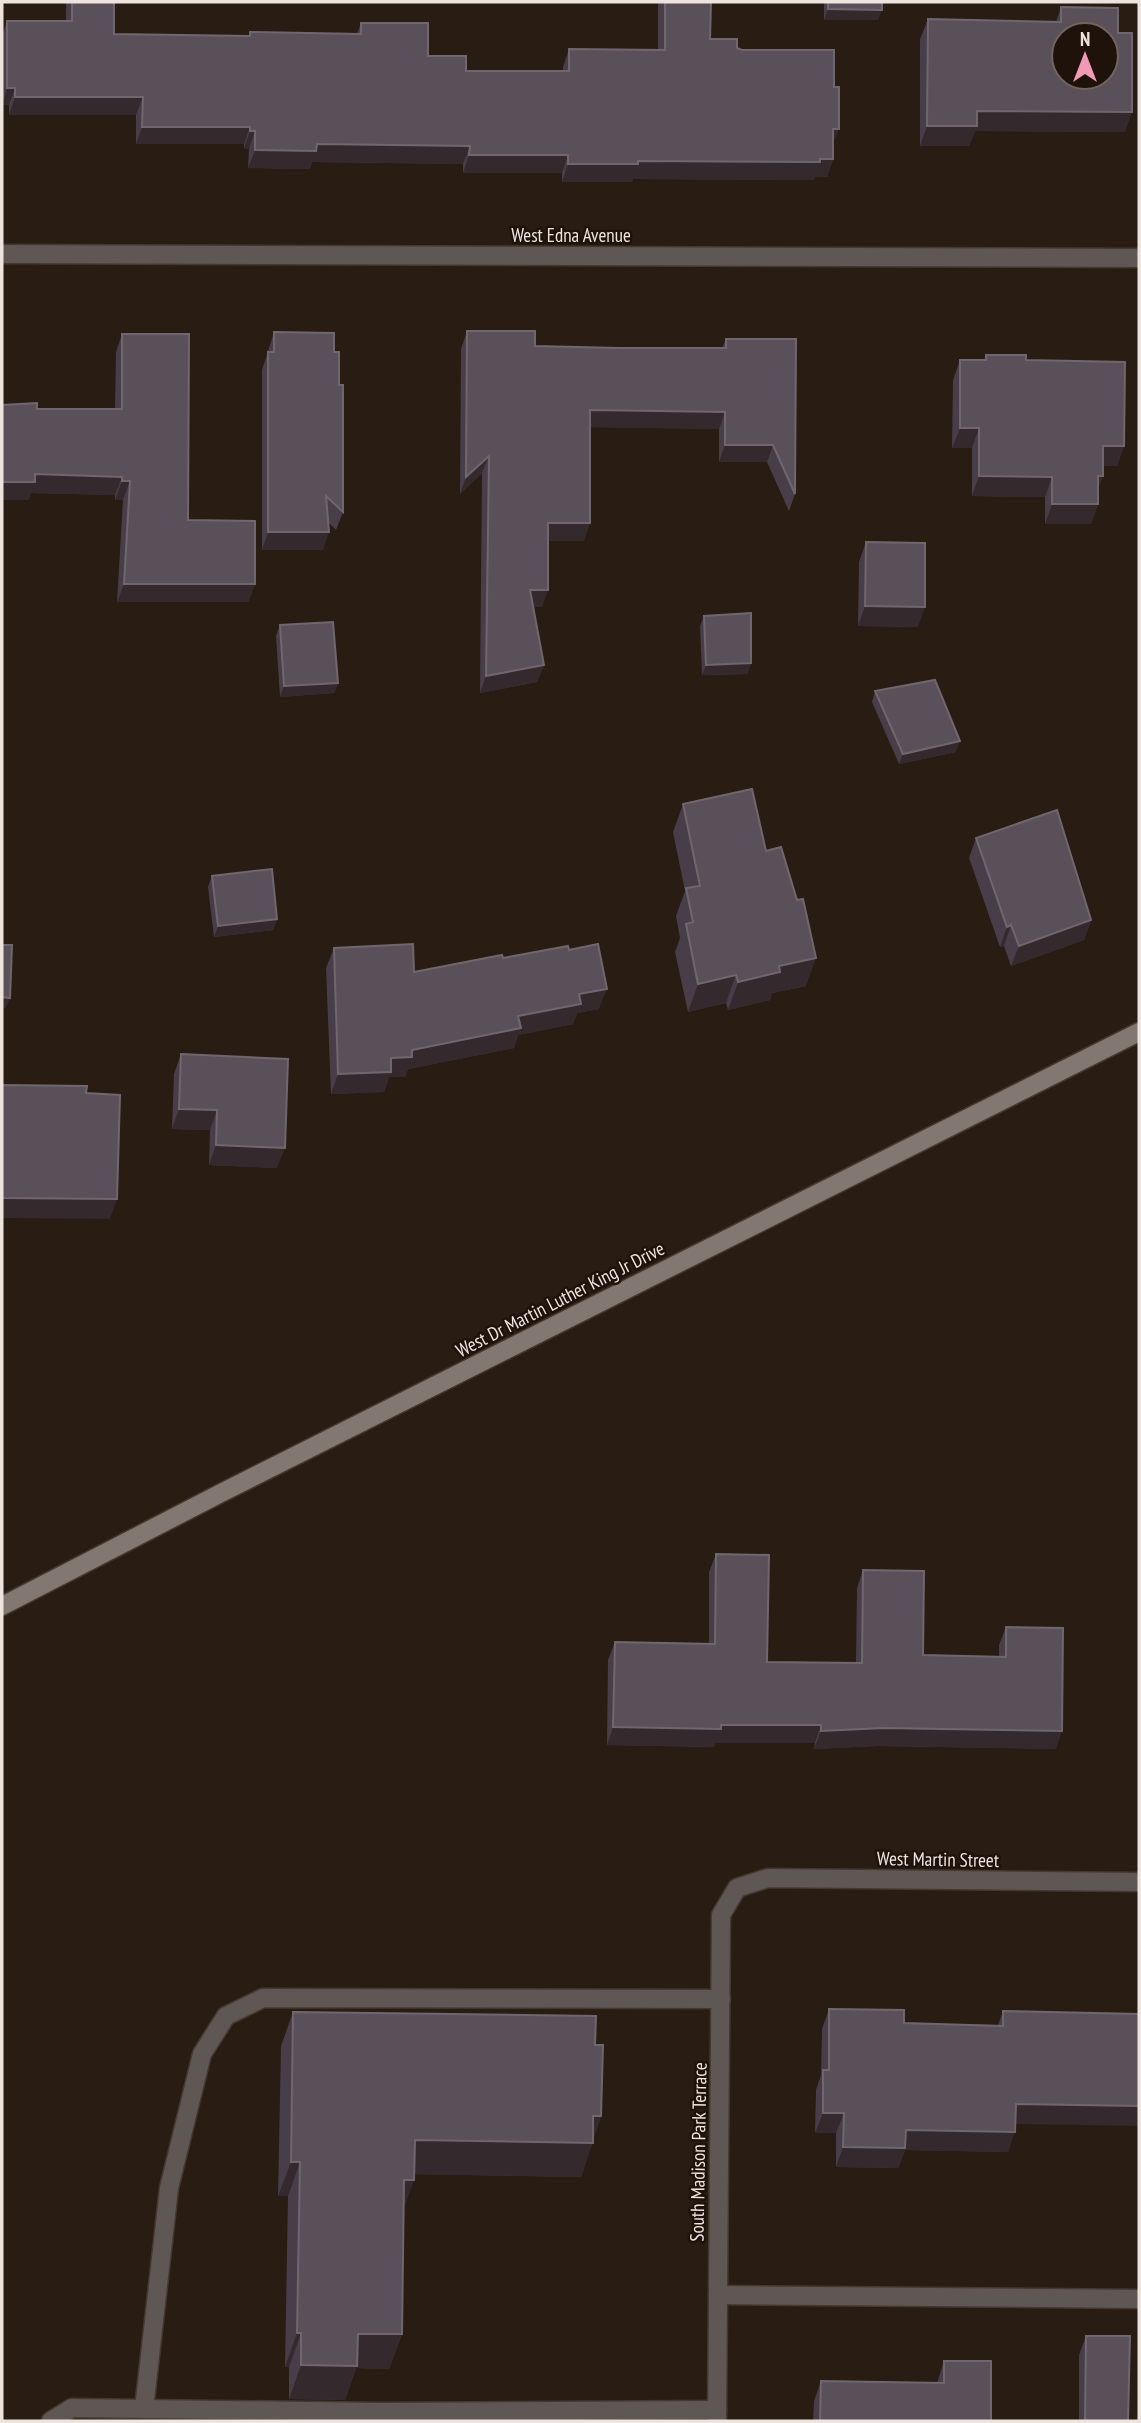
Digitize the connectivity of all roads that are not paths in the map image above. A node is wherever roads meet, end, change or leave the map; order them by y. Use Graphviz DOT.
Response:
graph roads {
  1 [pos="2,254"];
  2 [pos="1139,258"];
  3 [pos="1139,1032"];
  4 [pos="2,1606"];
  5 [pos="1139,1882"];
  6 [pos="737,1888"];
  7 [pos="721,1999"];
  8 [pos="718,2295"];
  9 [pos="1139,2299"];
  10 [pos="144,2409"];
  11 [pos="717,2415"];
  12 [pos="51,2421"];
  1 -- 2 [label="street, West Edna Avenue"];
  3 -- 4 [label="main road, West Dr Martin Luther King Jr Drive"];
  5 -- 6 [label="street, West Martin Street"];
  6 -- 7 [label="street, South Madison Park Terrace"];
  7 -- 8 [label="street, South Madison Park Terrace"];
  7 -- 10 [label="street"];
  8 -- 9 [label="street"];
  8 -- 11 [label="street, South Madison Park Terrace"];
  10 -- 11 [label="street"];
  10 -- 12 [label="street"];
}
